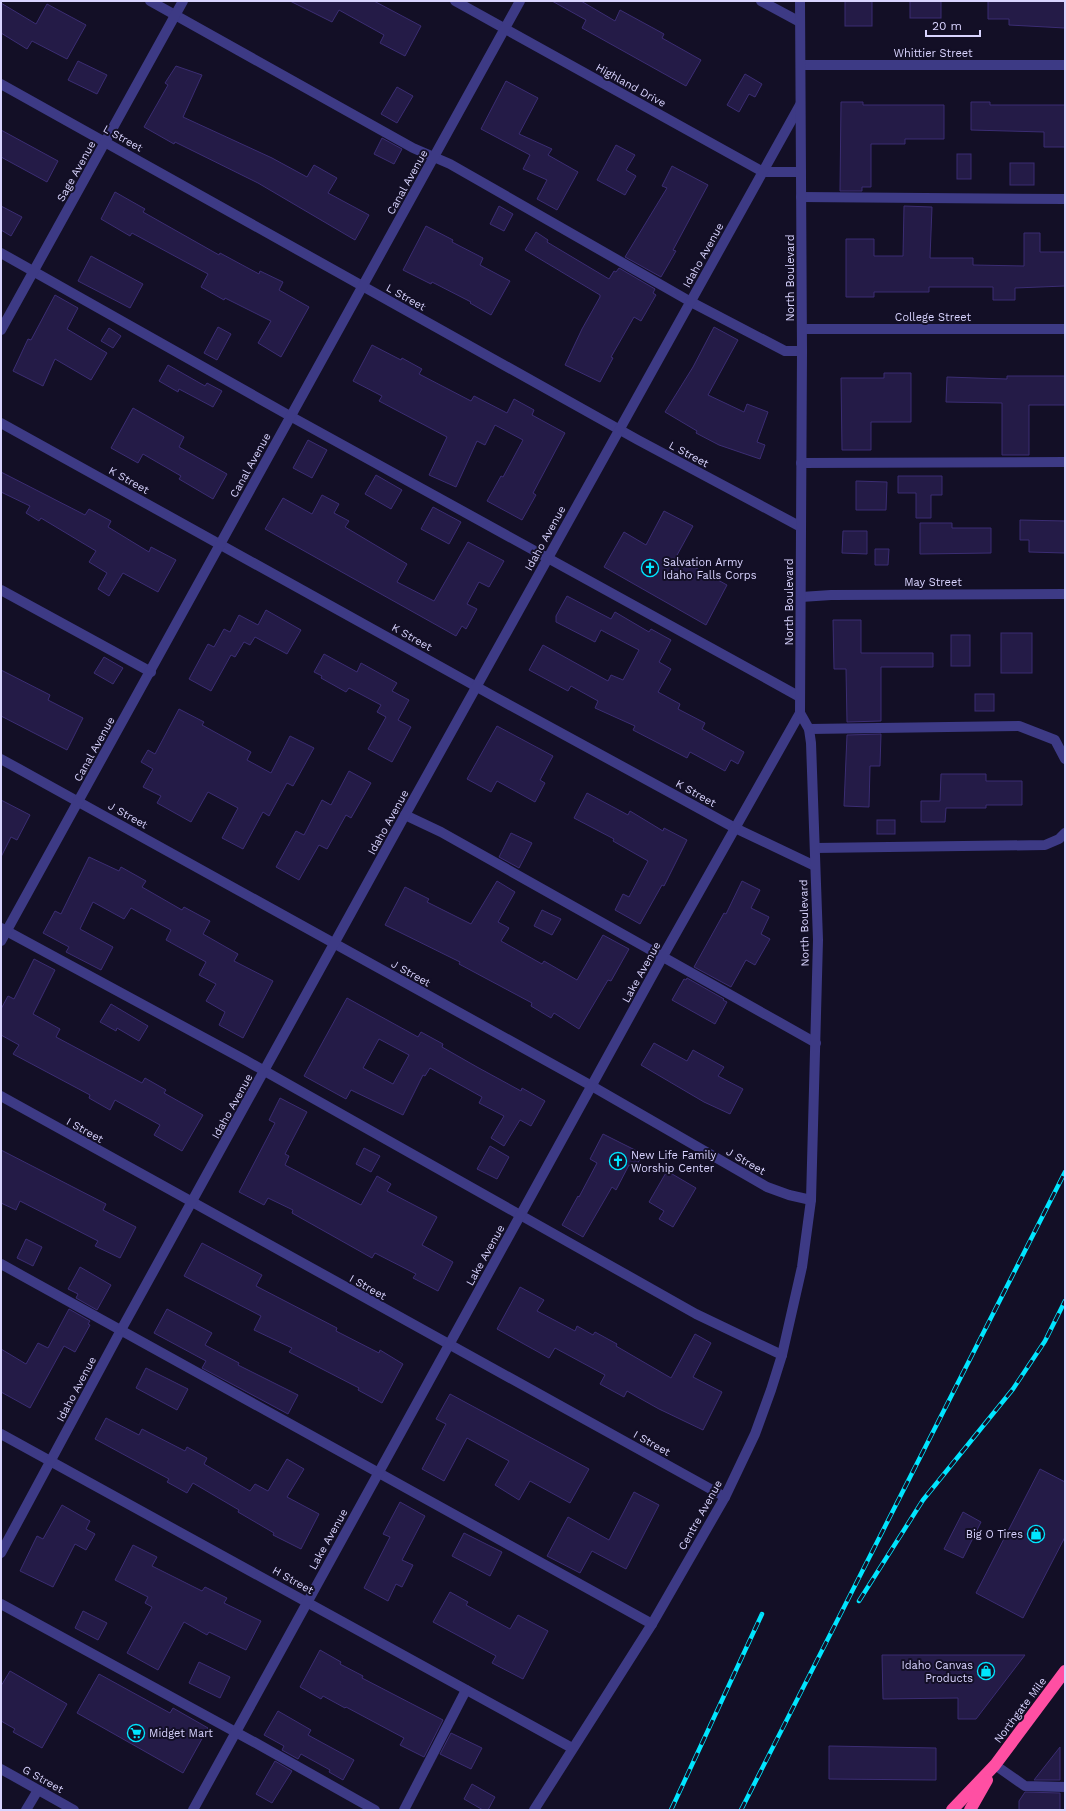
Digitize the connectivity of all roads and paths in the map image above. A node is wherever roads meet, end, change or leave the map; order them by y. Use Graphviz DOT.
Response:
graph roads {
  1 [pos="150,1"];
  2 [pos="183,1"];
  3 [pos="455,1"];
  4 [pos="520,1"];
  5 [pos="761,1"];
  6 [pos="800,1"];
  7 [pos="175,15"];
  8 [pos="800,22"];
  9 [pos="505,29"];
  10 [pos="801,65"];
  11 [pos="1065,65"];
  12 [pos="1,84"];
  13 [pos="801,104"];
  14 [pos="105,142"];
  15 [pos="434,157"];
  16 [pos="763,172"];
  17 [pos="801,172"];
  18 [pos="801,197"];
  19 [pos="1065,199"];
  20 [pos="1,253"];
  21 [pos="34,271"];
  22 [pos="362,286"];
  23 [pos="691,302"];
  24 [pos="802,329"];
  25 [pos="1065,329"];
  26 [pos="1,330"];
  27 [pos="802,351"];
  28 [pos="290,416"];
  29 [pos="1,423"];
  30 [pos="619,429"];
  31 [pos="1065,462"];
  32 [pos="801,463"];
  33 [pos="801,527"];
  34 [pos="219,544"];
  35 [pos="548,558"];
  36 [pos="1,590"];
  37 [pos="1065,594"];
  38 [pos="801,597"];
  39 [pos="151,672"];
  40 [pos="477,687"];
  41 [pos="800,697"];
  42 [pos="800,713"];
  43 [pos="809,729"];
  44 [pos="1,759"];
  45 [pos="1065,759"];
  46 [pos="79,802"];
  47 [pos="405,815"];
  48 [pos="735,828"];
  49 [pos="1065,833"];
  50 [pos="815,848"];
  51 [pos="815,866"];
  52 [pos="4,929"];
  53 [pos="1,941"];
  54 [pos="334,944"];
  55 [pos="663,956"];
  56 [pos="816,1043"];
  57 [pos="265,1071"];
  58 [pos="592,1086"];
  59 [pos="1,1096"];
  60 [pos="811,1200"];
  61 [pos="192,1202"];
  62 [pos="520,1215"];
  63 [pos="1,1264"];
  64 [pos="121,1330"];
  65 [pos="448,1345"];
  66 [pos="782,1355"];
  67 [pos="1,1434"];
  68 [pos="50,1462"];
  69 [pos="378,1473"];
  70 [pos="725,1497"];
  71 [pos="1,1553"];
  72 [pos="307,1602"];
  73 [pos="1,1604"];
  74 [pos="652,1624"];
  75 [pos="1065,1671"];
  76 [pos="466,1690"];
  77 [pos="236,1732"];
  78 [pos="572,1748"];
  79 [pos="995,1765"];
  80 [pos="1,1769"];
  81 [pos="1065,1787"];
  82 [pos="38,1790"];
  83 [pos="26,1810"];
  84 [pos="74,1810"];
  85 [pos="193,1810"];
  86 [pos="374,1810"];
  87 [pos="404,1810"];
  88 [pos="534,1810"];
  89 [pos="952,1810"];
  90 [pos="970,1810"];
  1 -- 7 [label="street"];
  2 -- 7 [label="street, Sage Avenue"];
  3 -- 9 [label="street, Highland Drive"];
  4 -- 9 [label="street, Canal Avenue"];
  5 -- 8 [label="street"];
  6 -- 8 [label="street, North Boulevard"];
  7 -- 14 [label="street, Sage Avenue"];
  7 -- 15 [label="street"];
  8 -- 10 [label="street, North Boulevard"];
  9 -- 15 [label="street, Canal Avenue"];
  9 -- 16 [label="street, Highland Drive"];
  10 -- 11 [label="street, Whittier Street"];
  10 -- 13 [label="street, North Boulevard"];
  12 -- 14 [label="street, L Street"];
  13 -- 16 [label="street, Idaho Avenue"];
  13 -- 17 [label="street, North Boulevard"];
  14 -- 21 [label="street, Sage Avenue"];
  14 -- 22 [label="street, L Street"];
  15 -- 22 [label="street, Canal Avenue"];
  15 -- 23 [label="street"];
  16 -- 17 [label="street, Highland Drive"];
  16 -- 23 [label="street, Idaho Avenue"];
  17 -- 18 [label="street, North Boulevard"];
  18 -- 19 [label="street"];
  18 -- 24 [label="street, North Boulevard"];
  20 -- 21 [label="street"];
  21 -- 26 [label="street, Sage Avenue"];
  21 -- 28 [label="street"];
  22 -- 28 [label="street, Canal Avenue"];
  22 -- 30 [label="street, L Street"];
  23 -- 27 [label="street"];
  23 -- 30 [label="street, Idaho Avenue"];
  24 -- 25 [label="street, College Street"];
  24 -- 27 [label="street, North Boulevard"];
  27 -- 32 [label="street, North Boulevard"];
  28 -- 34 [label="street, Canal Avenue"];
  28 -- 35 [label="street"];
  29 -- 34 [label="street, K Street"];
  30 -- 33 [label="street, L Street"];
  30 -- 35 [label="street, Idaho Avenue"];
  31 -- 32 [label="street"];
  32 -- 33 [label="street, North Boulevard"];
  33 -- 38 [label="street, North Boulevard"];
  34 -- 39 [label="street, Canal Avenue"];
  34 -- 40 [label="street, K Street"];
  35 -- 40 [label="street, Idaho Avenue"];
  35 -- 41 [label="street"];
  36 -- 39 [label="street"];
  37 -- 38 [label="street, May Street"];
  38 -- 41 [label="street, North Boulevard"];
  39 -- 46 [label="street, Canal Avenue"];
  40 -- 47 [label="street, Idaho Avenue"];
  40 -- 48 [label="street, K Street"];
  41 -- 42 [label="street, North Boulevard"];
  42 -- 43 [label="street, North Boulevard"];
  42 -- 48 [label="street, Lake Avenue"];
  43 -- 45 [label="street"];
  43 -- 50 [label="street, North Boulevard"];
  44 -- 46 [label="street, J Street"];
  46 -- 52 [label="street, Canal Avenue"];
  46 -- 54 [label="street, J Street"];
  47 -- 54 [label="street, Idaho Avenue"];
  47 -- 55 [label="street"];
  48 -- 51 [label="street, K Street"];
  48 -- 55 [label="street, Lake Avenue"];
  49 -- 50 [label="street"];
  50 -- 51 [label="street, North Boulevard"];
  51 -- 56 [label="street, North Boulevard"];
  52 -- 53 [label="street, Canal Avenue"];
  52 -- 57 [label="street"];
  54 -- 57 [label="street, Idaho Avenue"];
  54 -- 58 [label="street, J Street"];
  55 -- 56 [label="street"];
  55 -- 58 [label="street, Lake Avenue"];
  56 -- 60 [label="street, North Boulevard"];
  57 -- 61 [label="street, Idaho Avenue"];
  57 -- 62 [label="street"];
  58 -- 60 [label="street, J Street"];
  58 -- 62 [label="street, Lake Avenue"];
  59 -- 61 [label="street, I Street"];
  60 -- 66 [label="street, Centre Avenue"];
  61 -- 64 [label="street, Idaho Avenue"];
  61 -- 65 [label="street, I Street"];
  62 -- 65 [label="street, Lake Avenue"];
  62 -- 66 [label="street"];
  63 -- 64 [label="street"];
  64 -- 68 [label="street, Idaho Avenue"];
  64 -- 69 [label="street"];
  65 -- 69 [label="street, Lake Avenue"];
  65 -- 70 [label="street, I Street"];
  66 -- 70 [label="street, Centre Avenue"];
  67 -- 68 [label="street, H Street"];
  68 -- 71 [label="street, Idaho Avenue"];
  68 -- 72 [label="street, H Street"];
  69 -- 72 [label="street, Lake Avenue"];
  69 -- 74 [label="street"];
  70 -- 74 [label="street, Centre Avenue"];
  72 -- 76 [label="street, H Street"];
  72 -- 77 [label="street, Lake Avenue"];
  73 -- 77 [label="street"];
  74 -- 78 [label="street, Centre Avenue"];
  75 -- 79 [label="highway, Northgate Mile"];
  76 -- 78 [label="street, H Street"];
  76 -- 87 [label="street"];
  77 -- 85 [label="street, Lake Avenue"];
  77 -- 86 [label="street"];
  78 -- 88 [label="street, Centre Avenue"];
  79 -- 81 [label="street"];
  79 -- 89 [label="highway, Northgate Mile"];
  79 -- 90 [label="highway, Northgate Mile"];
  80 -- 82 [label="street, G Street"];
  82 -- 83 [label="street"];
  82 -- 84 [label="street, G Street"];
}
